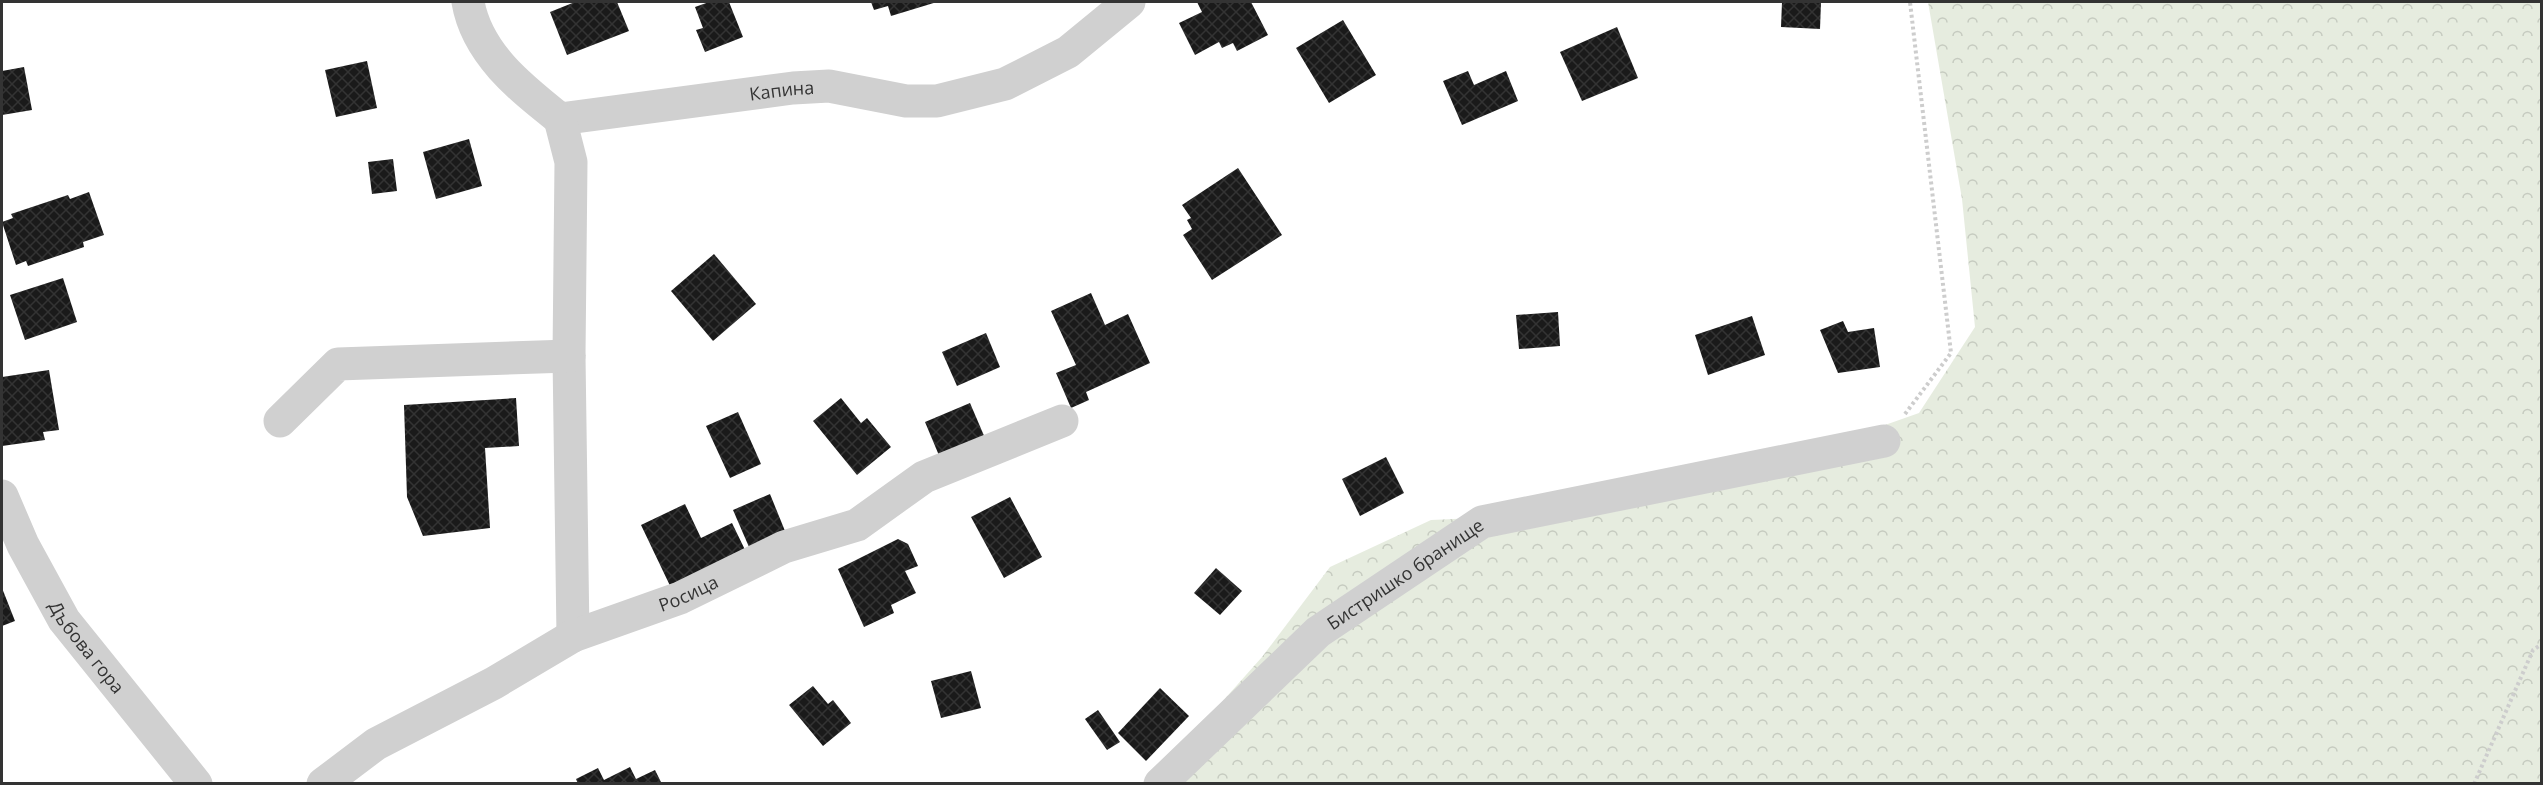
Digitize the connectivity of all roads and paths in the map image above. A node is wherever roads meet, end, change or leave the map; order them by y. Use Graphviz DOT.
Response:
graph roads {
  1 [pos="468,2"];
  2 [pos="1129,2"];
  3 [pos="1910,2"];
  4 [pos="560,119"];
  5 [pos="570,356"];
  6 [pos="280,421"];
  7 [pos="1062,421"];
  8 [pos="1884,441"];
  9 [pos="2,496"];
  10 [pos="573,636"];
  11 [pos="2541,644"];
  12 [pos="196,783"];
  13 [pos="324,783"];
  14 [pos="1160,783"];
  15 [pos="2474,783"];
  1 -- 4 [label="street"];
  2 -- 4 [label="street, Капина"];
  3 -- 8 [label="path"];
  4 -- 5 [label="street"];
  5 -- 6 [label="street"];
  5 -- 10 [label="street"];
  7 -- 10 [label="street, Росица"];
  8 -- 14 [label="street, Бистришко бранище"];
  9 -- 12 [label="street, Дъбова гора"];
  10 -- 13 [label="street, Росица"];
  11 -- 15 [label="path"];
}
